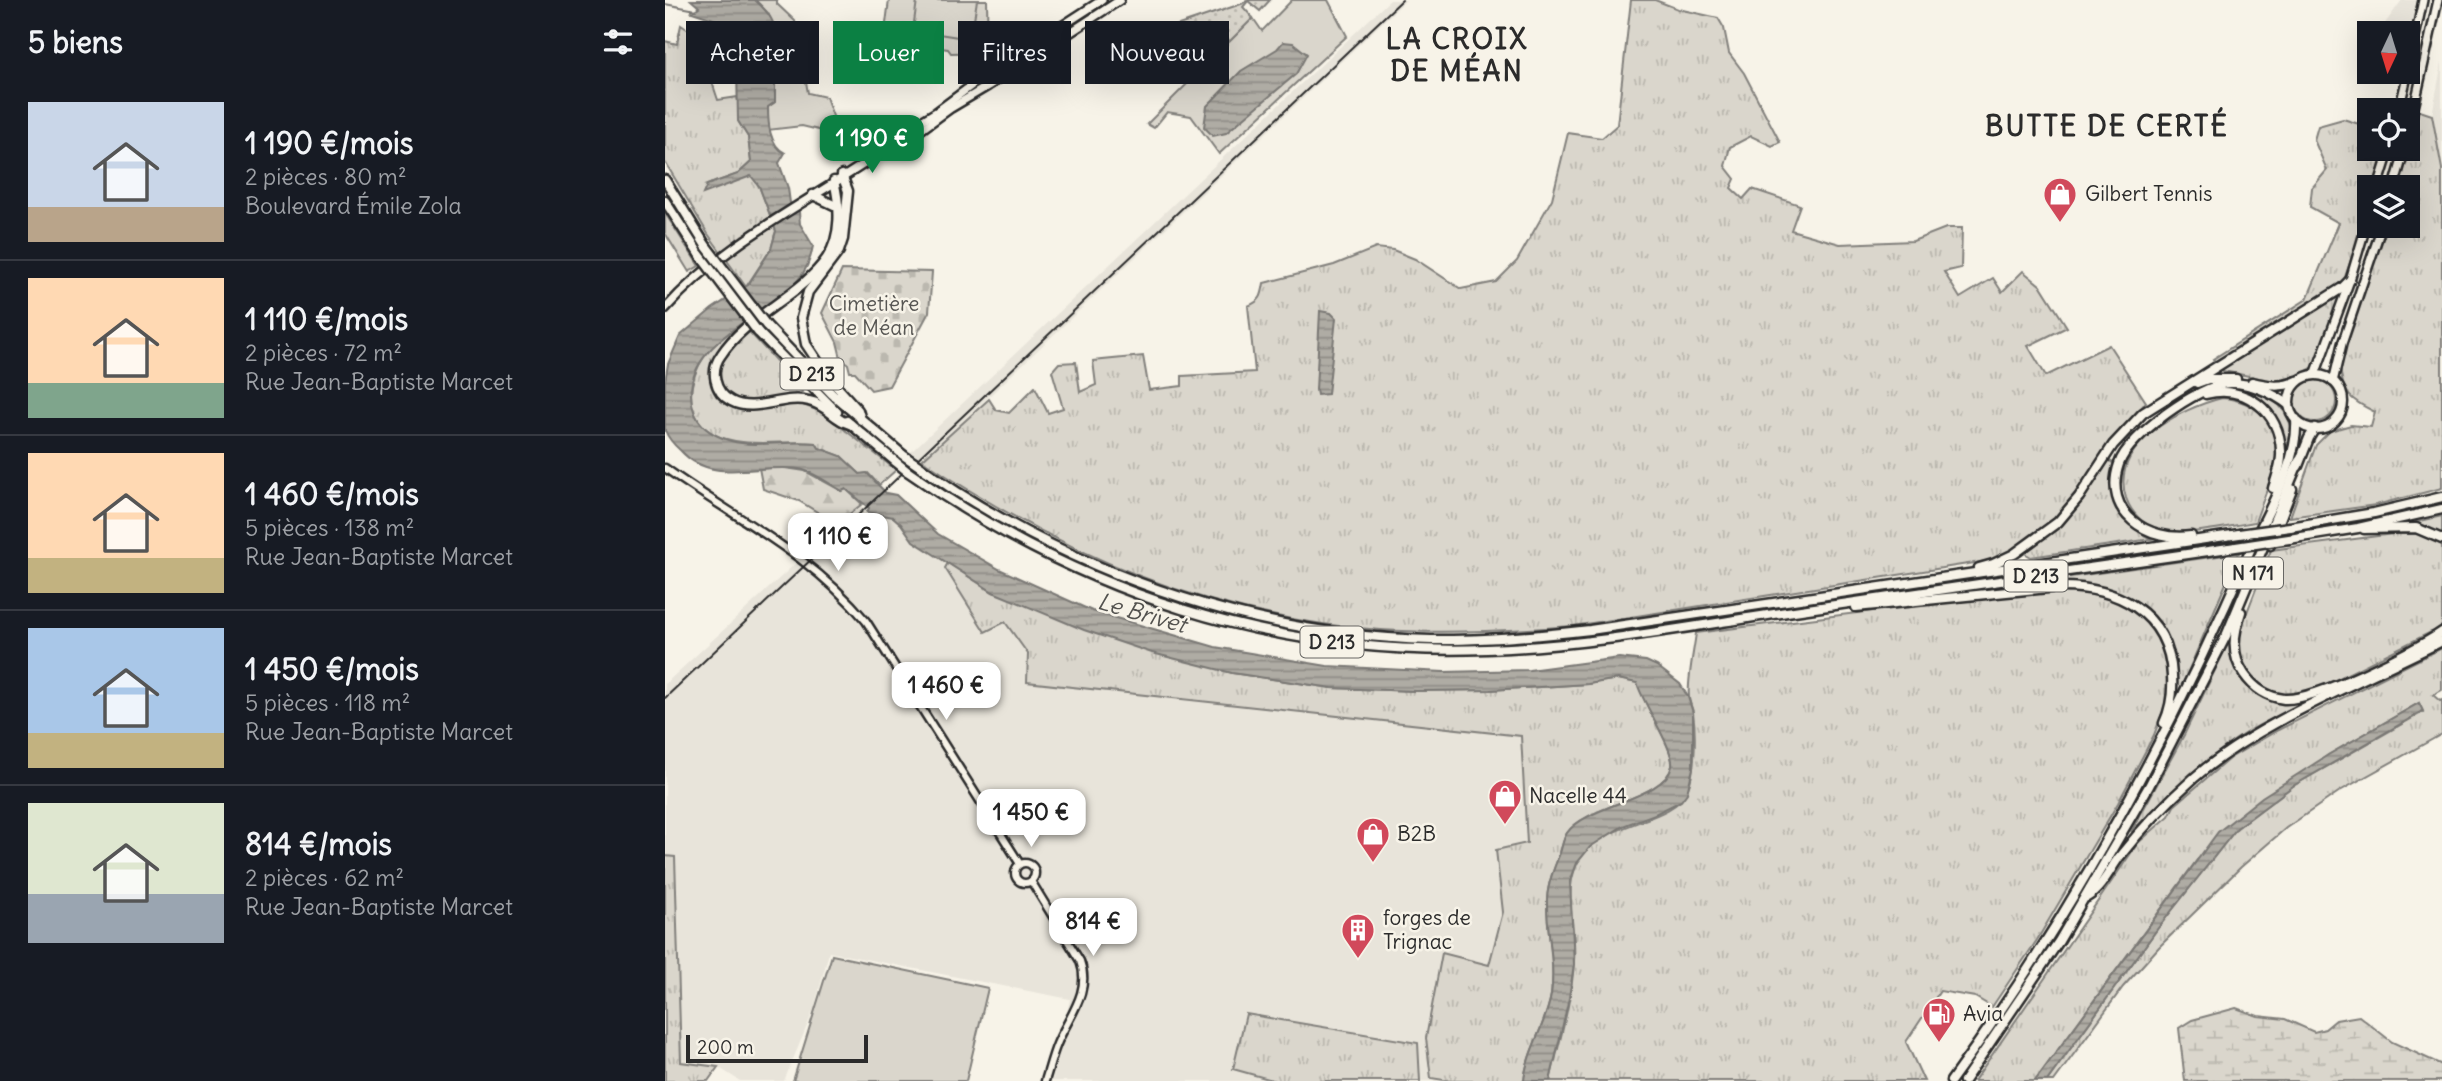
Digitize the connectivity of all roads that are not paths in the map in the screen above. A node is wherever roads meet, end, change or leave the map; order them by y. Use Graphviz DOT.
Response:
graph roads {
  1 [pos="1102,0"];
  2 [pos="1120,0"];
  3 [pos="2423,0"];
  4 [pos="2438,0"];
  5 [pos="2419,21"];
  6 [pos="2416,98"];
  7 [pos="885,150"];
  8 [pos="838,178"];
  9 [pos="665,180"];
  10 [pos="813,195"];
  11 [pos="665,201"];
  12 [pos="838,207"];
  13 [pos="2362,238"];
  14 [pos="2378,238"];
  15 [pos="2350,280"];
  16 [pos="665,309"];
  17 [pos="2315,375"];
  18 [pos="2301,380"];
  19 [pos="2333,382"];
  20 [pos="2178,390"];
  21 [pos="2200,393"];
  22 [pos="2289,405"];
  23 [pos="2295,419"];
  24 [pos="861,420"];
  25 [pos="850,424"];
  26 [pos="2315,428"];
  27 [pos="2299,461"];
  28 [pos="665,468"];
  29 [pos="2442,497"];
  30 [pos="2442,509"];
  31 [pos="2264,519"];
  32 [pos="2358,528"];
  33 [pos="2225,536"];
  34 [pos="2442,539"];
  35 [pos="1947,577"];
  36 [pos="1843,604"];
  37 [pos="2442,632"];
  38 [pos="2442,641"];
  39 [pos="2158,744"];
  40 [pos="1020,864"];
  41 [pos="1031,881"];
  42 [pos="2085,898"];
  43 [pos="1045,1081"];
  44 [pos="1951,1081"];
  45 [pos="1965,1081"];
  1 -- 7 [label="main road"];
  2 -- 7 [label="main road"];
  3 -- 5 [label="main road"];
  4 -- 6 [label="main road"];
  7 -- 8 [label="main road"];
  8 -- 10 [label="main road"];
  8 -- 12 [label="highway"];
  8 -- 24 [label="highway"];
  9 -- 24 [label="highway, D 213, bridge"];
  10 -- 12 [label="highway"];
  10 -- 16 [label="main road"];
  11 -- 25 [label="highway, D 213, bridge"];
  12 -- 25 [label="highway"];
  13 -- 15 [label="main road"];
  14 -- 19 [label="main road"];
  15 -- 17 [label="main road"];
  15 -- 20 [label="highway"];
  17 -- 18 [label="highway"];
  17 -- 19 [label="highway"];
  18 -- 20 [label="highway"];
  18 -- 22 [label="highway"];
  19 -- 26 [label="highway"];
  20 -- 35 [label="highway"];
  21 -- 22 [label="highway"];
  21 -- 31 [label="highway"];
  21 -- 33 [label="highway"];
  22 -- 23 [label="highway"];
  23 -- 26 [label="highway"];
  23 -- 31 [label="highway, N 171"];
  24 -- 35 [label="highway, D 213, bridge"];
  25 -- 36 [label="highway, D 213, bridge"];
  26 -- 27 [label="highway, N 171"];
  27 -- 37 [label="highway"];
  27 -- 42 [label="highway, N 171"];
  28 -- 40 [label="street"];
  29 -- 33 [label="highway, D 213, bridge"];
  30 -- 32 [label="highway"];
  31 -- 39 [label="highway, N 171"];
  32 -- 34 [label="highway"];
  32 -- 36 [label="highway, D 213, bridge"];
  33 -- 35 [label="highway, D 213"];
  36 -- 39 [label="highway"];
  38 -- 42 [label="highway"];
  39 -- 44 [label="highway, N 171"];
  40 -- 41 [label="street"];
  40 -- 41 [label="street"];
  41 -- 43 [label="street"];
  42 -- 45 [label="highway, N 171"];
}
